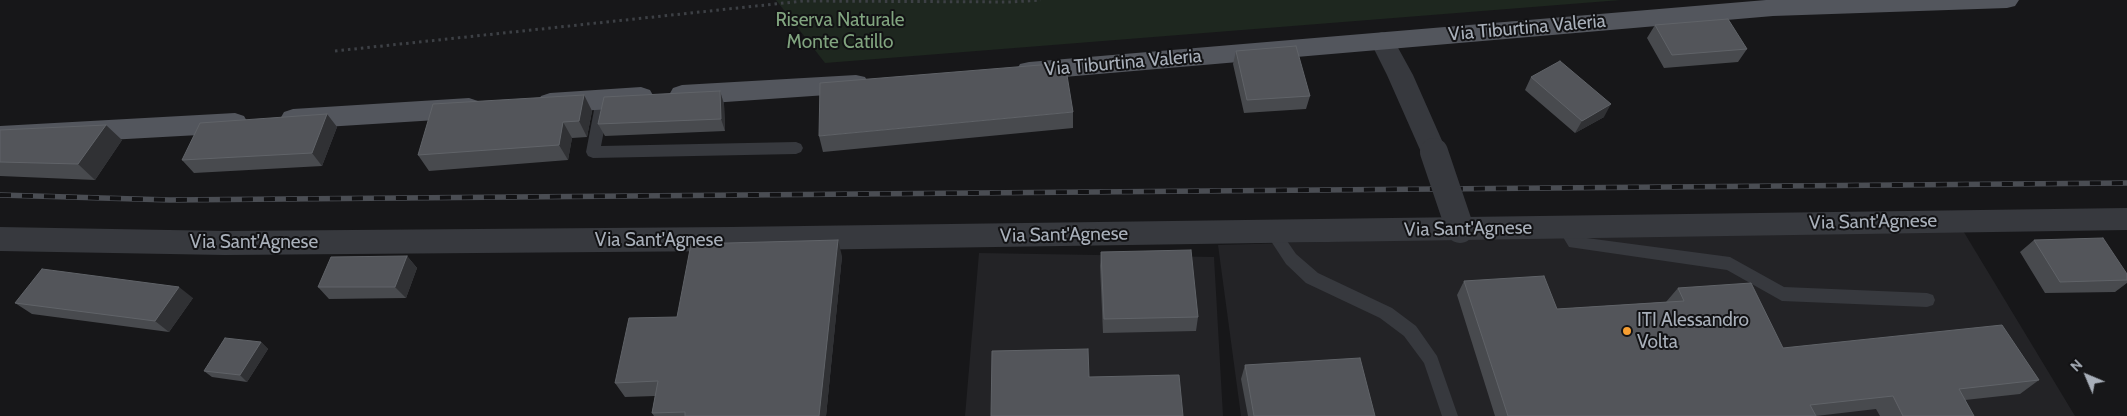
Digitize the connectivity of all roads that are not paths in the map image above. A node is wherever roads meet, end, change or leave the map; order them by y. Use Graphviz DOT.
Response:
graph roads {
  1 [pos="2007,0"];
  2 [pos="1382,41"];
  3 [pos="1006,73"];
  4 [pos="878,82"];
  5 [pos="603,100"];
  6 [pos="525,105"];
  7 [pos="496,106"];
  8 [pos="0,136"];
  9 [pos="796,148"];
  10 [pos="2127,219"];
  11 [pos="1565,227"];
  12 [pos="1460,229"];
  13 [pos="1273,232"];
  14 [pos="0,239"];
  15 [pos="1926,300"];
  16 [pos="1450,416"];
  1 -- 2 [label="main road, Via Tiburtina Valeria"];
  2 -- 3 [label="main road, Via Tiburtina Valeria"];
  2 -- 12 [label="street, bridge"];
  4 -- 5 [label="main road"];
  5 -- 6 [label="main road"];
  5 -- 9 [label="lane"];
  7 -- 8 [label="main road"];
  10 -- 11 [label="street, Via Sant'Agnese"];
  11 -- 12 [label="street, Via Sant'Agnese"];
  11 -- 15 [label="lane"];
  12 -- 13 [label="street, Via Sant'Agnese"];
  13 -- 14 [label="street, Via Sant'Agnese"];
  13 -- 16 [label="lane"];
}
